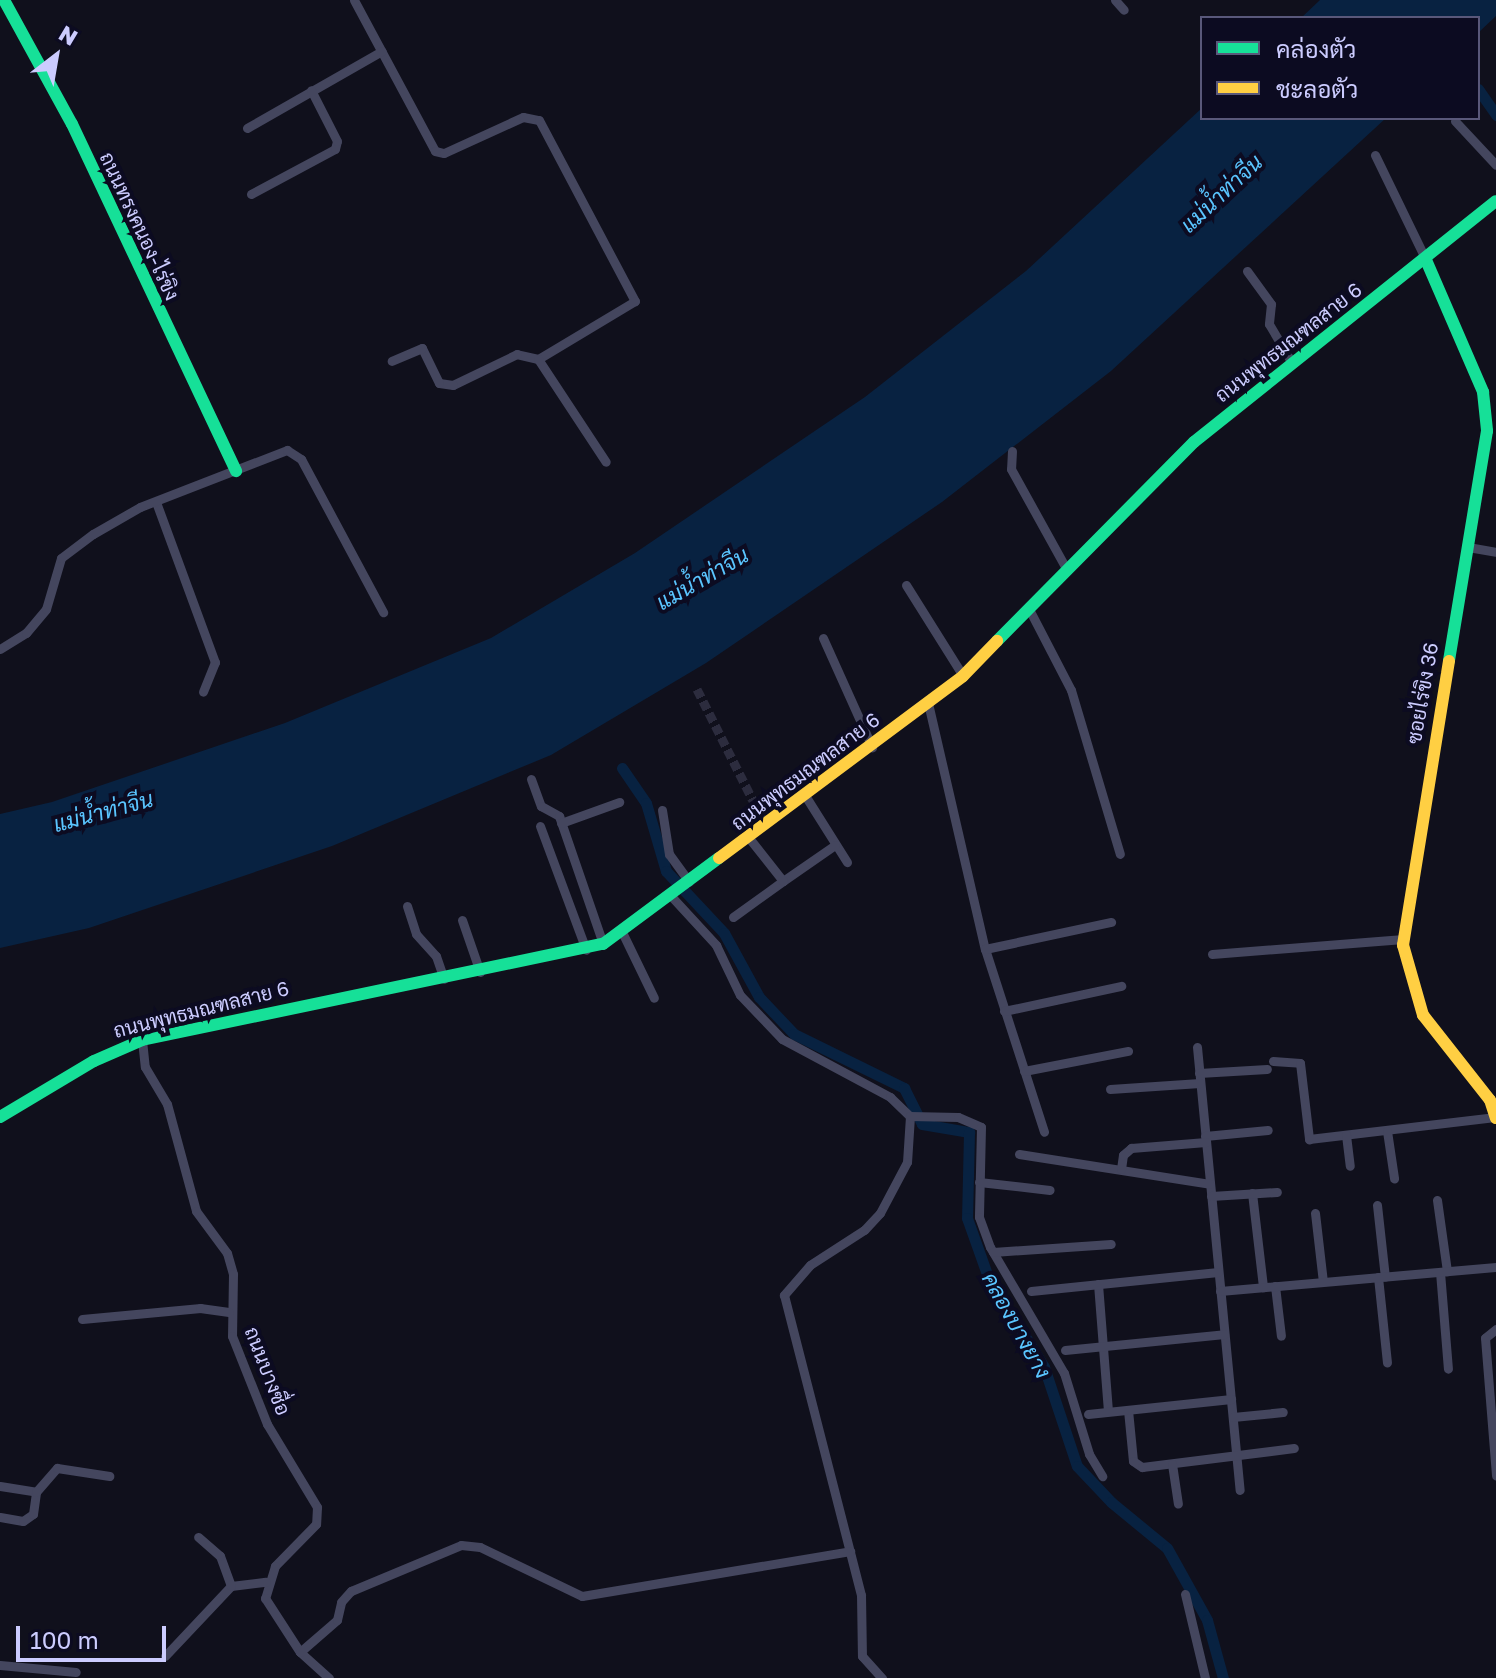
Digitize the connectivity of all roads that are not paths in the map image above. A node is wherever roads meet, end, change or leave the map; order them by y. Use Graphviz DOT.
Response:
graph roads {
  1 [pos="4,0"];
  2 [pos="354,0"];
  3 [pos="1115,0"];
  4 [pos="1124,10"];
  5 [pos="382,51"];
  6 [pos="311,90"];
  7 [pos="1455,121"];
  8 [pos="247,128"];
  9 [pos="1375,155"];
  10 [pos="1496,165"];
  11 [pos="251,194"];
  12 [pos="1496,201"];
  13 [pos="1426,260"];
  14 [pos="1247,271"];
  15 [pos="538,359"];
  16 [pos="392,361"];
  17 [pos="1292,363"];
  18 [pos="1012,451"];
  19 [pos="606,462"];
  20 [pos="236,471"];
  21 [pos="156,502"];
  22 [pos="1468,547"];
  23 [pos="1496,552"];
  24 [pos="1067,570"];
  25 [pos="906,585"];
  26 [pos="1030,611"];
  27 [pos="383,612"];
  28 [pos="823,638"];
  29 [pos="0,649"];
  30 [pos="963,676"];
  31 [pos="203,692"];
  32 [pos="928,703"];
  33 [pos="872,747"];
  34 [pos="531,779"];
  35 [pos="806,797"];
  36 [pos="619,802"];
  37 [pos="662,810"];
  38 [pos="561,823"];
  39 [pos="540,826"];
  40 [pos="749,838"];
  41 [pos="835,845"];
  42 [pos="1120,854"];
  43 [pos="847,862"];
  44 [pos="783,881"];
  45 [pos="689,882"];
  46 [pos="671,896"];
  47 [pos="407,906"];
  48 [pos="733,917"];
  49 [pos="462,920"];
  50 [pos="1111,922"];
  51 [pos="622,932"];
  52 [pos="1403,939"];
  53 [pos="603,944"];
  54 [pos="985,949"];
  55 [pos="586,950"];
  56 [pos="1212,954"];
  57 [pos="480,972"];
  58 [pos="444,979"];
  59 [pos="1121,986"];
  60 [pos="654,998"];
  61 [pos="1004,1011"];
  62 [pos="142,1040"];
  63 [pos="1197,1047"];
  64 [pos="1128,1051"];
  65 [pos="1024,1071"];
  66 [pos="1200,1078"];
  67 [pos="1110,1089"];
  68 [pos="912,1116"];
  69 [pos="0,1117"];
  70 [pos="1496,1118"];
  71 [pos="1268,1130"];
  72 [pos="1387,1131"];
  73 [pos="1044,1132"];
  74 [pos="1346,1135"];
  75 [pos="1205,1139"];
  76 [pos="1019,1154"];
  77 [pos="1350,1166"];
  78 [pos="1121,1169"];
  79 [pos="1394,1178"];
  80 [pos="979,1182"];
  81 [pos="1210,1184"];
  82 [pos="1050,1190"];
  83 [pos="1277,1192"];
  84 [pos="1252,1193"];
  85 [pos="1211,1196"];
  86 [pos="1437,1200"];
  87 [pos="1377,1205"];
  88 [pos="1315,1213"];
  89 [pos="1111,1244"];
  90 [pos="993,1252"];
  91 [pos="1496,1267"];
  92 [pos="1218,1272"];
  93 [pos="1444,1272"];
  94 [pos="1382,1277"];
  95 [pos="1323,1282"];
  96 [pos="1098,1284"];
  97 [pos="1275,1286"];
  98 [pos="1263,1287"];
  99 [pos="1031,1291"];
  100 [pos="1220,1291"];
  101 [pos="229,1312"];
  102 [pos="82,1319"];
  103 [pos="1496,1329"];
  104 [pos="1224,1334"];
  105 [pos="1281,1336"];
  106 [pos="1104,1346"];
  107 [pos="1065,1350"];
  108 [pos="1387,1363"];
  109 [pos="1448,1369"];
  110 [pos="1231,1399"];
  111 [pos="1128,1410"];
  112 [pos="1108,1411"];
  113 [pos="1283,1412"];
  114 [pos="1088,1414"];
  115 [pos="1233,1417"];
  116 [pos="1294,1448"];
  117 [pos="1237,1455"];
  118 [pos="1172,1464"];
  119 [pos="109,1476"];
  120 [pos="1102,1476"];
  121 [pos="1496,1476"];
  122 [pos="0,1486"];
  123 [pos="1240,1490"];
  124 [pos="36,1492"];
  125 [pos="1178,1504"];
  126 [pos="0,1517"];
  127 [pos="198,1537"];
  128 [pos="850,1551"];
  129 [pos="263,1582"];
  130 [pos="231,1586"];
  131 [pos="1185,1594"];
  132 [pos="300,1652"];
  133 [pos="165,1656"];
  134 [pos="0,1665"];
  135 [pos="76,1672"];
  136 [pos="329,1678"];
  137 [pos="882,1678"];
  138 [pos="1205,1678"];
  1 -- 20 [label="main road, ถนนทรงคนอง-ไร่ขิง"];
  2 -- 5 [label="street"];
  3 -- 4 [label="street"];
  5 -- 6 [label="street"];
  5 -- 15 [label="street"];
  6 -- 8 [label="street"];
  6 -- 11 [label="street"];
  7 -- 10 [label="street"];
  9 -- 13 [label="street"];
  12 -- 13 [label="main road, ถนนพุทธมณฑลสาย 6"];
  13 -- 17 [label="main road, ถนนพุทธมณฑลสาย 6"];
  13 -- 22 [label="main road, ซอยไร่ขิง 36"];
  14 -- 17 [label="street"];
  15 -- 16 [label="street"];
  15 -- 19 [label="street"];
  17 -- 24 [label="main road, ถนนพุทธมณฑลสาย 6"];
  18 -- 24 [label="street"];
  20 -- 21 [label="street"];
  20 -- 27 [label="street"];
  21 -- 29 [label="street"];
  21 -- 31 [label="street"];
  22 -- 23 [label="street"];
  22 -- 52 [label="main road, ซอยไร่ขิง 36"];
  24 -- 26 [label="main road, ถนนพุทธมณฑลสาย 6"];
  25 -- 30 [label="street"];
  26 -- 30 [label="main road, ถนนพุทธมณฑลสาย 6"];
  26 -- 42 [label="street"];
  28 -- 33 [label="street"];
  30 -- 32 [label="main road, ถนนพุทธมณฑลสาย 6"];
  32 -- 33 [label="main road, ถนนพุทธมณฑลสาย 6"];
  32 -- 54 [label="street"];
  33 -- 35 [label="main road, ถนนพุทธมณฑลสาย 6"];
  34 -- 38 [label="street"];
  35 -- 40 [label="main road, ถนนพุทธมณฑลสาย 6"];
  35 -- 41 [label="street"];
  36 -- 38 [label="street"];
  37 -- 45 [label="street"];
  38 -- 53 [label="street"];
  39 -- 55 [label="street"];
  40 -- 44 [label="street"];
  40 -- 45 [label="main road, ถนนพุทธมณฑลสาย 6"];
  41 -- 43 [label="street"];
  41 -- 44 [label="street"];
  44 -- 48 [label="street"];
  45 -- 46 [label="main road, ถนนพุทธมณฑลสาย 6"];
  46 -- 51 [label="main road, ถนนพุทธมณฑลสาย 6"];
  46 -- 68 [label="street"];
  47 -- 58 [label="street"];
  49 -- 57 [label="street"];
  50 -- 54 [label="street"];
  51 -- 53 [label="main road, ถนนพุทธมณฑลสาย 6"];
  51 -- 60 [label="street"];
  52 -- 56 [label="street"];
  52 -- 70 [label="main road, ซอยไร่ขิง 36"];
  53 -- 55 [label="main road, ถนนพุทธมณฑลสาย 6"];
  54 -- 61 [label="street"];
  55 -- 57 [label="main road, ถนนพุทธมณฑลสาย 6"];
  57 -- 58 [label="main road, ถนนพุทธมณฑลสาย 6"];
  58 -- 62 [label="main road, ถนนพุทธมณฑลสาย 6"];
  59 -- 61 [label="street"];
  61 -- 65 [label="street"];
  62 -- 69 [label="main road, ถนนพุทธมณฑลสาย 6"];
  62 -- 101 [label="street, ถนนบางซื่อ"];
  63 -- 66 [label="street"];
  64 -- 65 [label="street"];
  65 -- 73 [label="street"];
  66 -- 67 [label="street"];
  66 -- 74 [label="street"];
  66 -- 75 [label="street"];
  68 -- 80 [label="street"];
  68 -- 128 [label="street"];
  70 -- 72 [label="street"];
  71 -- 75 [label="street"];
  72 -- 74 [label="street"];
  72 -- 79 [label="street"];
  74 -- 77 [label="street"];
  75 -- 78 [label="street"];
  75 -- 81 [label="street"];
  76 -- 78 [label="street"];
  78 -- 81 [label="street"];
  80 -- 82 [label="street"];
  80 -- 90 [label="street"];
  81 -- 85 [label="street"];
  83 -- 84 [label="street"];
  84 -- 85 [label="street"];
  84 -- 98 [label="street"];
  85 -- 92 [label="street"];
  86 -- 93 [label="street"];
  87 -- 94 [label="street"];
  88 -- 95 [label="street"];
  89 -- 90 [label="street"];
  90 -- 120 [label="street"];
  91 -- 93 [label="street"];
  92 -- 96 [label="street"];
  92 -- 100 [label="street"];
  93 -- 94 [label="street"];
  93 -- 109 [label="street"];
  94 -- 95 [label="street"];
  94 -- 108 [label="street"];
  95 -- 97 [label="street"];
  96 -- 99 [label="street"];
  96 -- 106 [label="street"];
  97 -- 98 [label="street"];
  97 -- 105 [label="street"];
  98 -- 100 [label="street"];
  100 -- 104 [label="street"];
  101 -- 102 [label="street"];
  101 -- 129 [label="street, ถนนบางซื่อ"];
  103 -- 121 [label="street"];
  104 -- 106 [label="street"];
  104 -- 110 [label="street"];
  106 -- 107 [label="street"];
  106 -- 112 [label="street"];
  110 -- 111 [label="street"];
  110 -- 115 [label="street"];
  111 -- 112 [label="street"];
  111 -- 118 [label="street"];
  112 -- 114 [label="street"];
  113 -- 115 [label="street"];
  115 -- 117 [label="street"];
  116 -- 117 [label="street"];
  117 -- 118 [label="street"];
  117 -- 123 [label="street"];
  118 -- 125 [label="street"];
  119 -- 124 [label="street"];
  122 -- 124 [label="street"];
  124 -- 126 [label="street"];
  127 -- 130 [label="street"];
  128 -- 132 [label="street"];
  128 -- 137 [label="street"];
  129 -- 130 [label="street"];
  129 -- 132 [label="street"];
  130 -- 133 [label="street"];
  131 -- 138 [label="street"];
  132 -- 136 [label="street"];
  134 -- 135 [label="street"];
}
